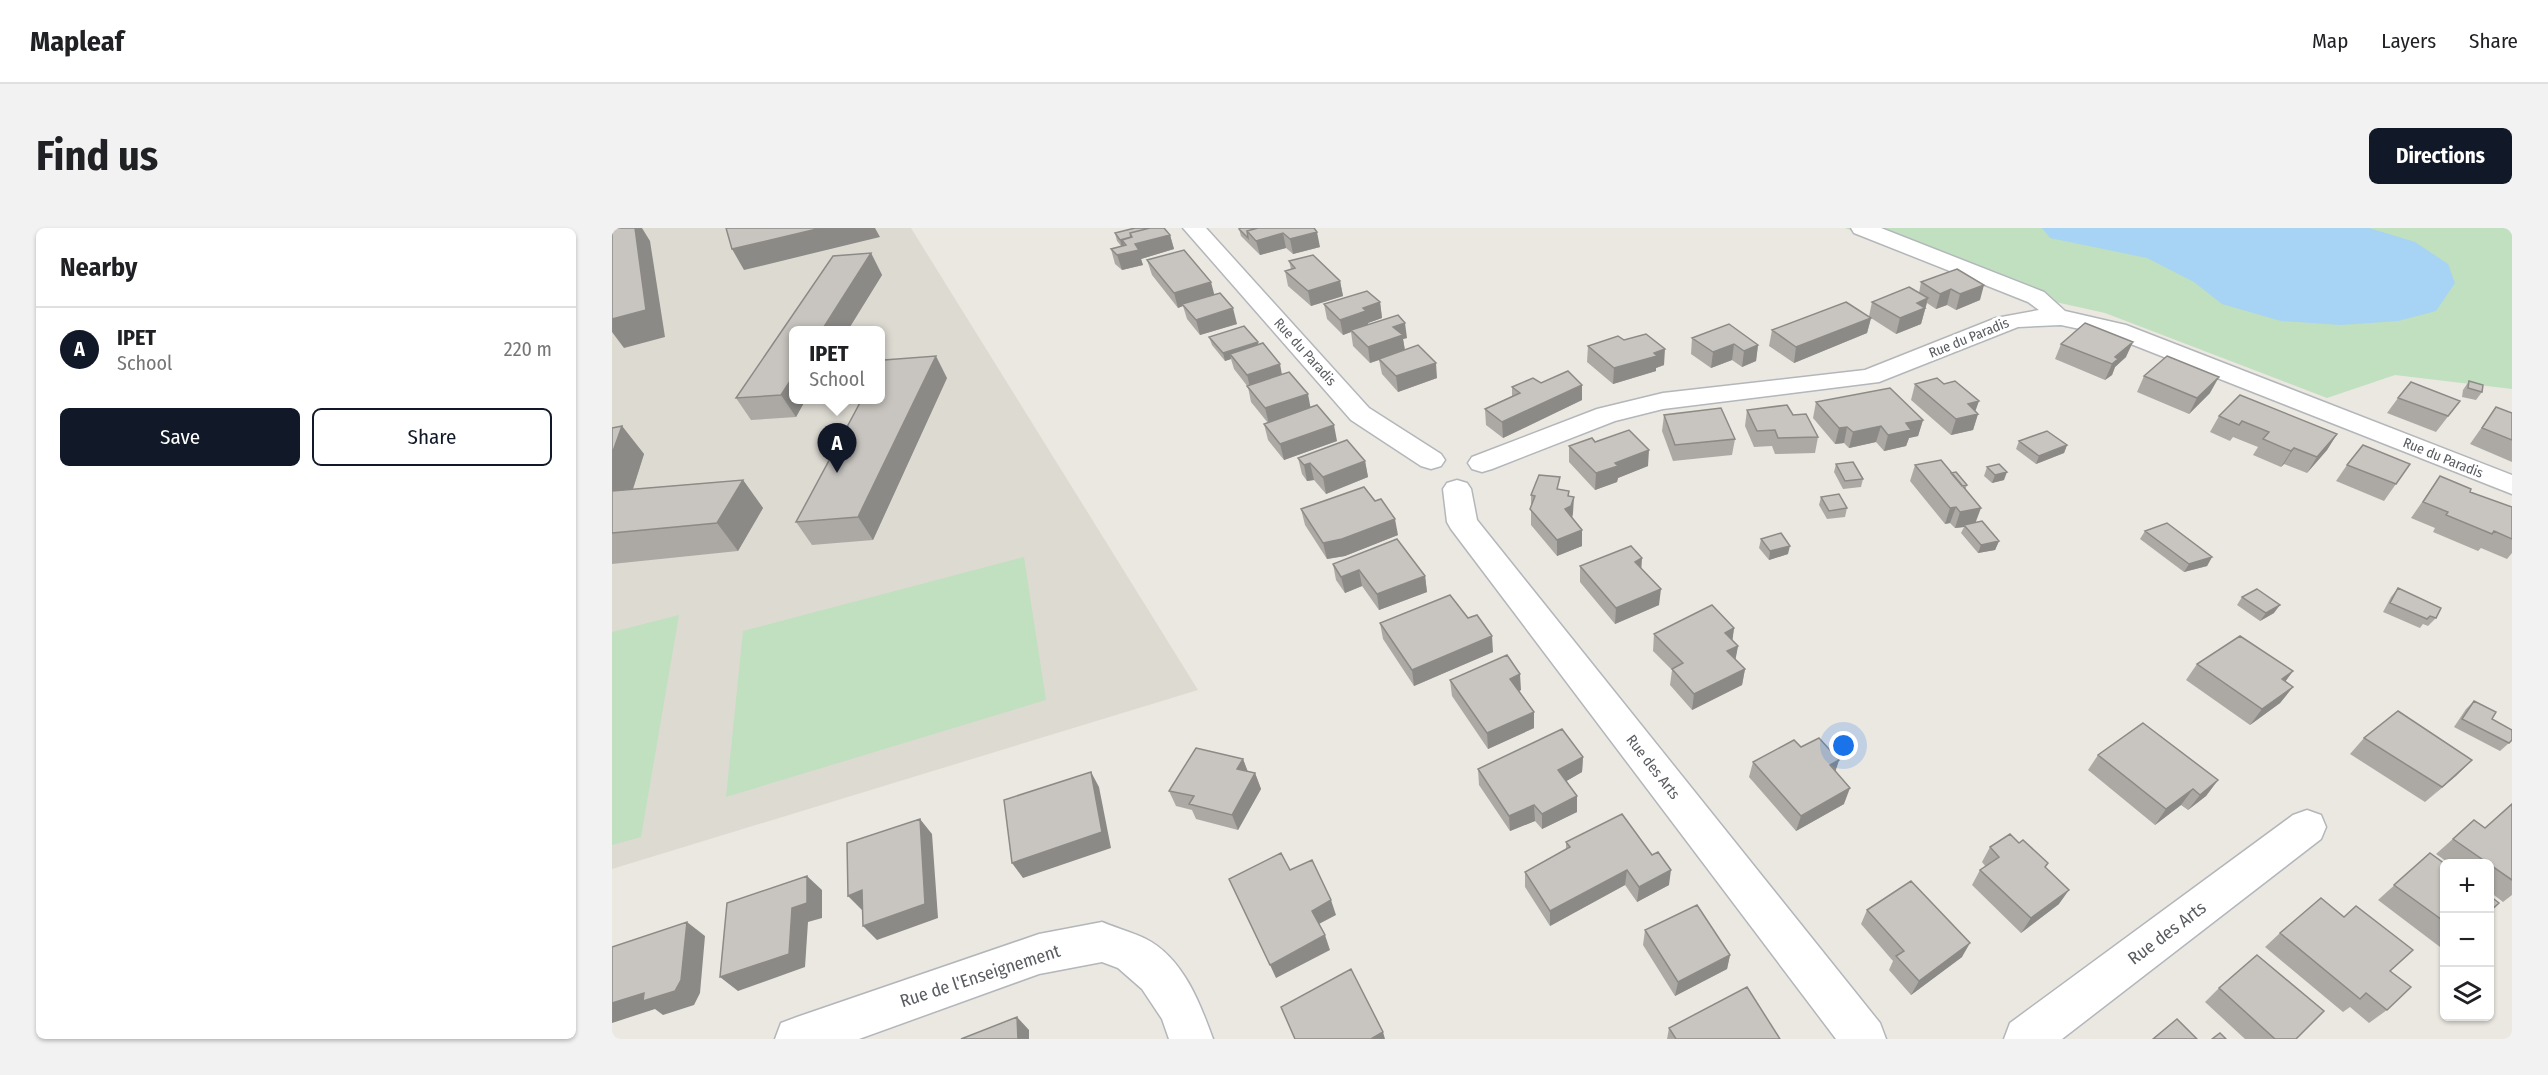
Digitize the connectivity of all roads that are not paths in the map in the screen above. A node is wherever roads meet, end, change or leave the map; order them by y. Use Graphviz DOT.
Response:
graph roads {
  1 [pos="1194,228"];
  2 [pos="1862,228"];
  3 [pos="2056,316"];
  4 [pos="1457,457"];
  5 [pos="2512,486"];
  6 [pos="1457,489"];
  7 [pos="2307,827"];
  8 [pos="797,1039"];
  9 [pos="1191,1039"];
  10 [pos="1864,1039"];
  11 [pos="2026,1039"];
  1 -- 4 [label="street, Rue du Paradis"];
  2 -- 3 [label="street"];
  3 -- 4 [label="street, Rue du Paradis"];
  3 -- 5 [label="street, Rue du Paradis"];
  4 -- 6 [label="street"];
  4 -- 6 [label="street"];
  6 -- 10 [label="street, Rue des Arts"];
  7 -- 11 [label="street, Rue des Arts"];
  8 -- 9 [label="street, Rue de l'Enseignement"];
}
